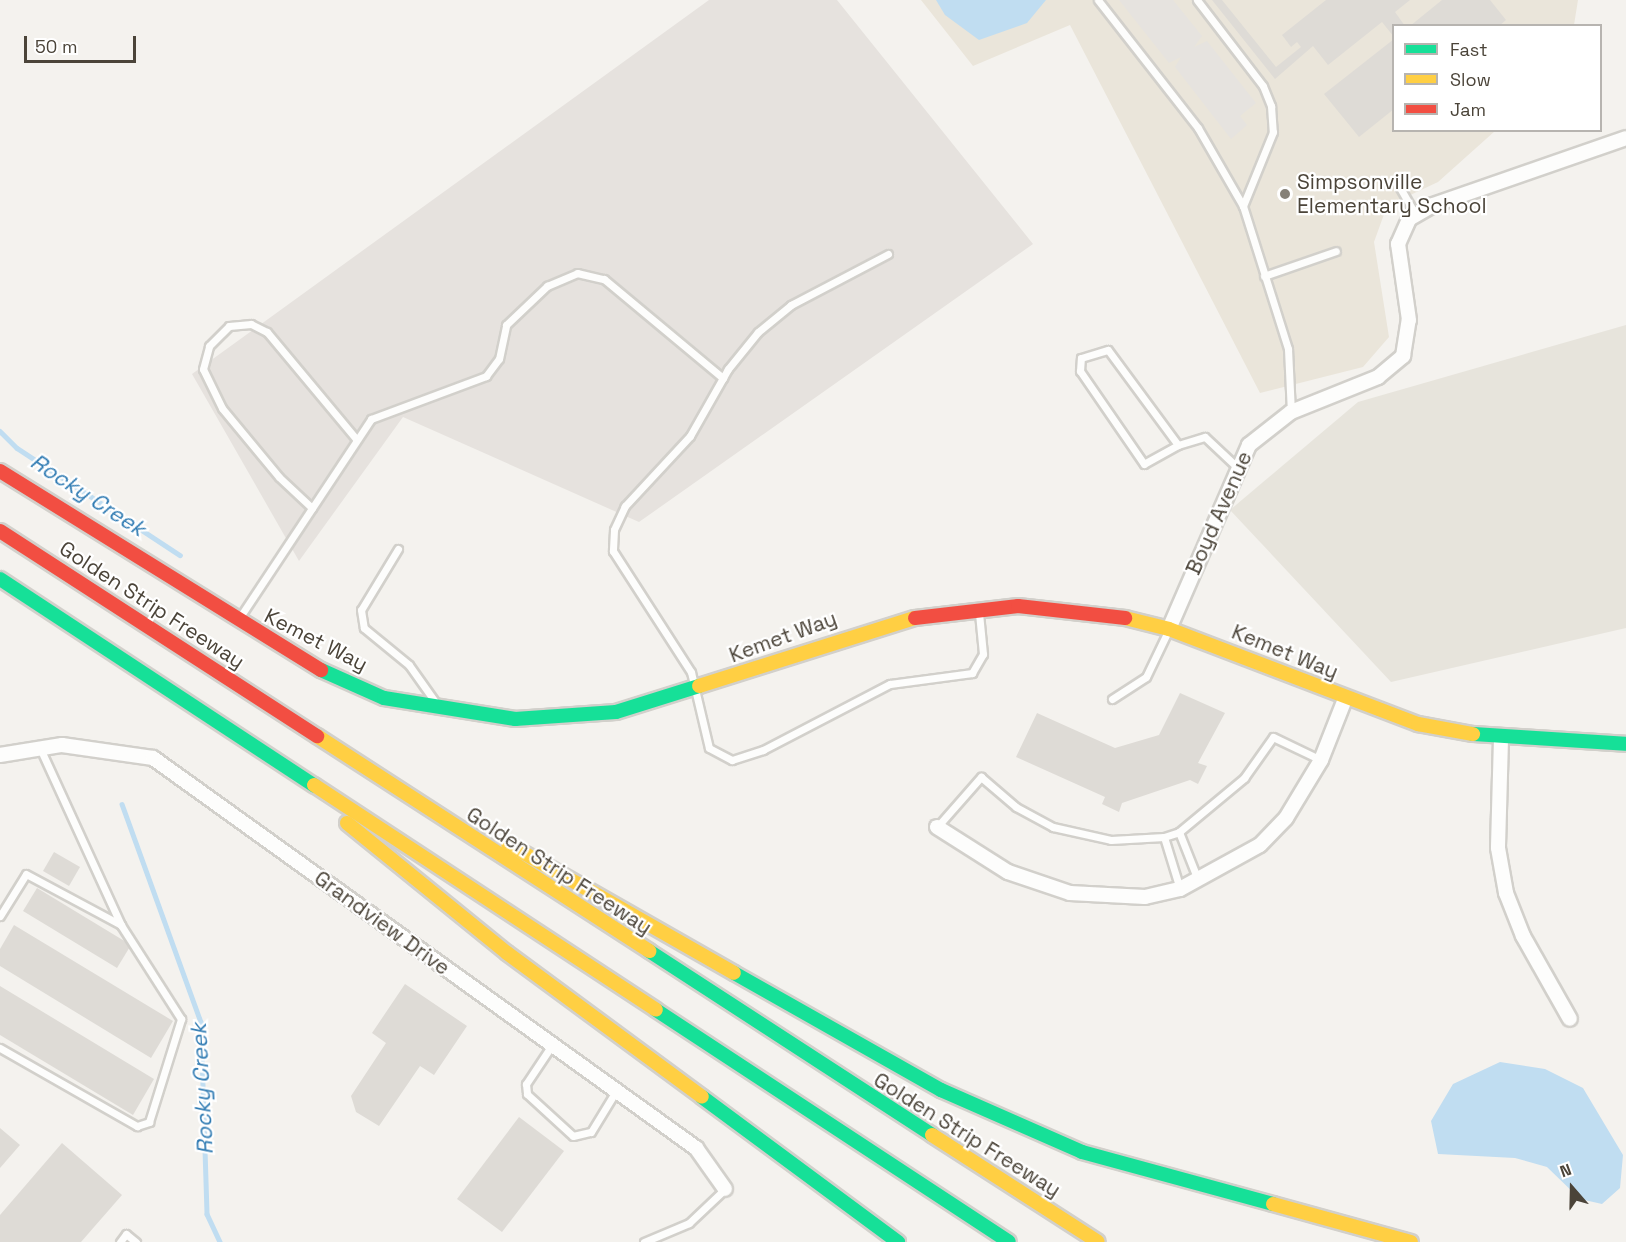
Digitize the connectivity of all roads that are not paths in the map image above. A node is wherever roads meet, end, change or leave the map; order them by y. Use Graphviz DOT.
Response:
graph roads {
  1 [pos="1098,0"];
  2 [pos="1197,0"];
  3 [pos="1626,138"];
  4 [pos="1399,186"];
  5 [pos="1243,206"];
  6 [pos="1415,214"];
  7 [pos="1336,251"];
  8 [pos="888,254"];
  9 [pos="1264,276"];
  10 [pos="723,378"];
  11 [pos="1291,412"];
  12 [pos="356,439"];
  13 [pos="1179,445"];
  14 [pos="1237,467"];
  15 [pos="0,471"];
  16 [pos="312,508"];
  17 [pos="0,531"];
  18 [pos="398,549"];
  19 [pos="0,579"];
  20 [pos="979,608"];
  21 [pos="237,622"];
  22 [pos="1169,629"];
  23 [pos="697,690"];
  24 [pos="1112,699"];
  25 [pos="1345,699"];
  26 [pos="441,710"];
  27 [pos="233,731"];
  28 [pos="1501,739"];
  29 [pos="1626,744"];
  30 [pos="40,748"];
  31 [pos="336,751"];
  32 [pos="0,755"];
  33 [pos="1321,760"];
  34 [pos="937,827"];
  35 [pos="1179,832"];
  36 [pos="1164,837"];
  37 [pos="1199,881"];
  38 [pos="1180,889"];
  39 [pos="0,916"];
  40 [pos="121,925"];
  41 [pos="1570,1019"];
  42 [pos="552,1045"];
  43 [pos="0,1048"];
  44 [pos="616,1091"];
  45 [pos="725,1189"];
  46 [pos="120,1242"];
  47 [pos="136,1242"];
  48 [pos="644,1242"];
  49 [pos="898,1242"];
  50 [pos="1008,1242"];
  51 [pos="1098,1242"];
  52 [pos="1411,1242"];
  1 -- 5 [label="lane"];
  2 -- 5 [label="lane"];
  3 -- 6 [label="street"];
  4 -- 6 [label="lane"];
  5 -- 9 [label="lane"];
  6 -- 11 [label="street, Boyd Avenue"];
  7 -- 9 [label="lane"];
  8 -- 10 [label="lane"];
  9 -- 11 [label="lane"];
  10 -- 12 [label="lane"];
  10 -- 23 [label="lane"];
  11 -- 14 [label="street, Boyd Avenue"];
  12 -- 16 [label="lane"];
  12 -- 16 [label="lane"];
  13 -- 13 [label="lane"];
  13 -- 14 [label="lane"];
  14 -- 22 [label="street, Boyd Avenue"];
  15 -- 21 [label="main road, Kemet Way"];
  16 -- 21 [label="lane"];
  17 -- 31 [label="main road, Golden Strip Freeway"];
  18 -- 26 [label="lane"];
  19 -- 27 [label="main road"];
  20 -- 22 [label="main road, Kemet Way"];
  20 -- 23 [label="main road, Kemet Way"];
  20 -- 23 [label="lane"];
  21 -- 26 [label="main road, Kemet Way"];
  22 -- 24 [label="lane"];
  22 -- 25 [label="main road, Kemet Way"];
  23 -- 26 [label="main road, Kemet Way"];
  25 -- 28 [label="main road, Kemet Way"];
  25 -- 33 [label="street"];
  27 -- 49 [label="main road"];
  27 -- 50 [label="main road"];
  28 -- 29 [label="main road, Kemet Way"];
  28 -- 41 [label="street"];
  30 -- 32 [label="street, Grandview Drive"];
  30 -- 40 [label="lane"];
  30 -- 42 [label="street, Grandview Drive"];
  31 -- 51 [label="main road, Golden Strip Freeway"];
  31 -- 52 [label="main road"];
  33 -- 35 [label="lane"];
  33 -- 37 [label="street"];
  34 -- 36 [label="lane"];
  34 -- 38 [label="street"];
  35 -- 36 [label="lane"];
  35 -- 37 [label="lane"];
  36 -- 38 [label="lane"];
  37 -- 38 [label="street"];
  39 -- 40 [label="lane"];
  40 -- 43 [label="lane"];
  42 -- 44 [label="street, Grandview Drive"];
  42 -- 44 [label="lane"];
  44 -- 45 [label="street, Grandview Drive"];
  45 -- 48 [label="lane"];
  46 -- 47 [label="lane"];
}
